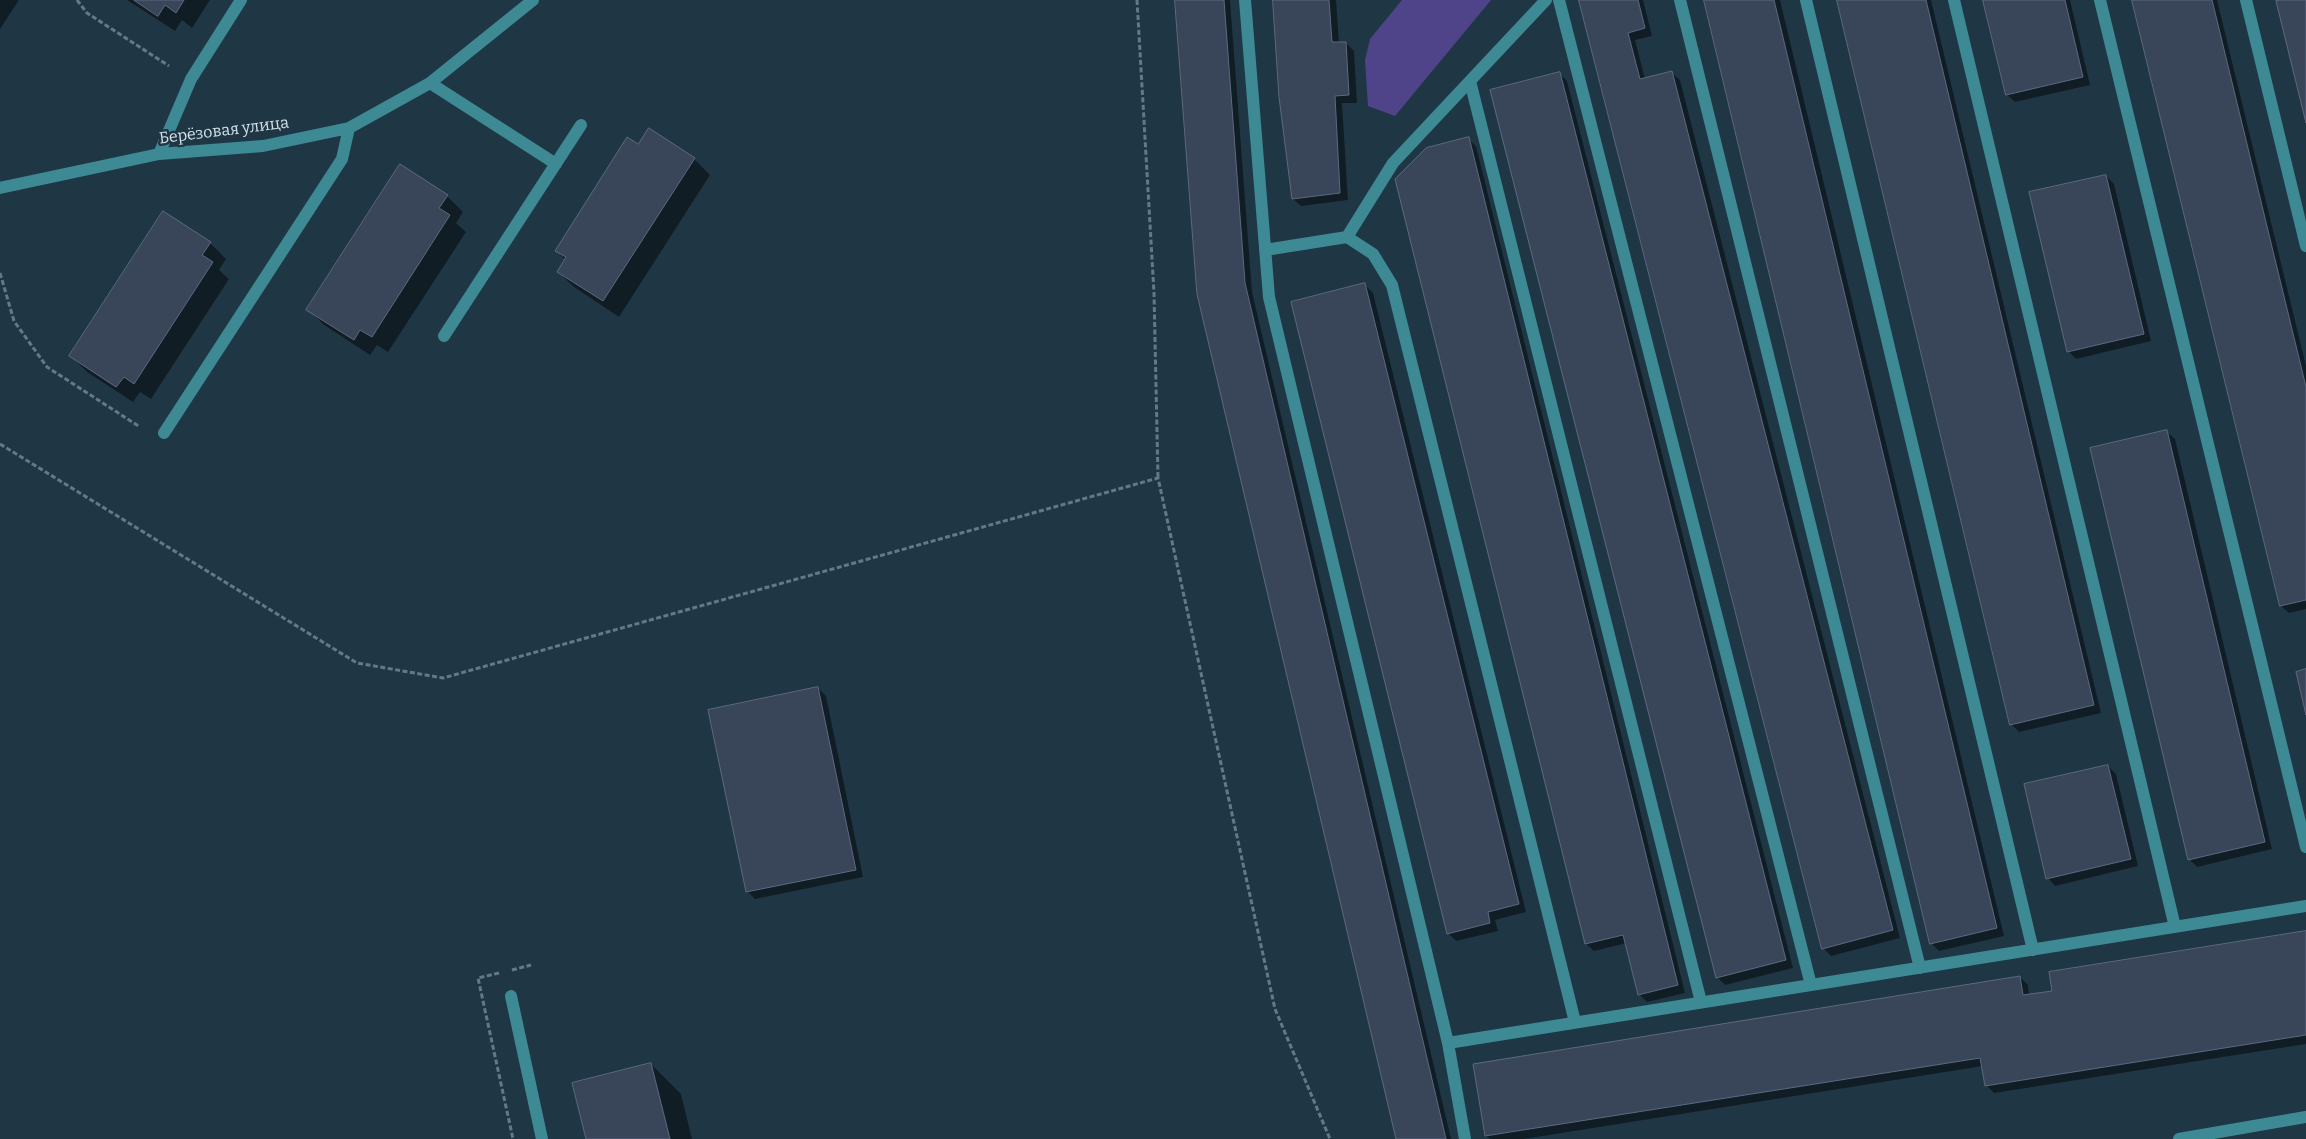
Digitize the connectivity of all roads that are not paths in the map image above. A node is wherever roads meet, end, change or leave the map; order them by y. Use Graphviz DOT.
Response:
graph roads {
  1 [pos="241,0"];
  2 [pos="532,0"];
  3 [pos="1245,0"];
  4 [pos="1546,0"];
  5 [pos="1559,0"];
  6 [pos="1680,0"];
  7 [pos="1806,0"];
  8 [pos="1954,0"];
  9 [pos="2100,0"];
  10 [pos="2246,0"];
  11 [pos="1470,81"];
  12 [pos="430,83"];
  13 [pos="581,125"];
  14 [pos="348,128"];
  15 [pos="160,154"];
  16 [pos="556,164"];
  17 [pos="0,188"];
  18 [pos="1347,236"];
  19 [pos="2306,246"];
  20 [pos="1265,250"];
  21 [pos="444,336"];
  22 [pos="164,433"];
  23 [pos="2306,847"];
  24 [pos="2306,906"];
  25 [pos="2175,927"];
  26 [pos="2032,950"];
  27 [pos="1920,968"];
  28 [pos="1811,985"];
  29 [pos="511,996"];
  30 [pos="1701,1002"];
  31 [pos="1575,1022"];
  32 [pos="1448,1043"];
  33 [pos="2306,1117"];
  34 [pos="542,1139"];
  35 [pos="1465,1139"];
  36 [pos="2179,1139"];
  1 -- 15 [label="street"];
  2 -- 12 [label="street, Берёзовая улица"];
  3 -- 20 [label="street"];
  4 -- 11 [label="street"];
  5 -- 28 [label="street"];
  6 -- 27 [label="street"];
  7 -- 26 [label="street"];
  8 -- 25 [label="street"];
  9 -- 23 [label="street"];
  10 -- 19 [label="street"];
  11 -- 18 [label="street"];
  11 -- 30 [label="street"];
  12 -- 14 [label="street, Берёзовая улица"];
  12 -- 16 [label="street"];
  13 -- 16 [label="street"];
  14 -- 15 [label="street, Берёзовая улица"];
  14 -- 22 [label="street"];
  15 -- 17 [label="street, Берёзовая улица"];
  16 -- 21 [label="street"];
  18 -- 20 [label="street"];
  18 -- 31 [label="street"];
  20 -- 32 [label="street"];
  24 -- 25 [label="street"];
  25 -- 26 [label="street"];
  26 -- 27 [label="street"];
  27 -- 28 [label="street"];
  28 -- 30 [label="street"];
  29 -- 34 [label="street"];
  30 -- 31 [label="street"];
  31 -- 32 [label="street"];
  32 -- 35 [label="street"];
  33 -- 36 [label="street"];
}
